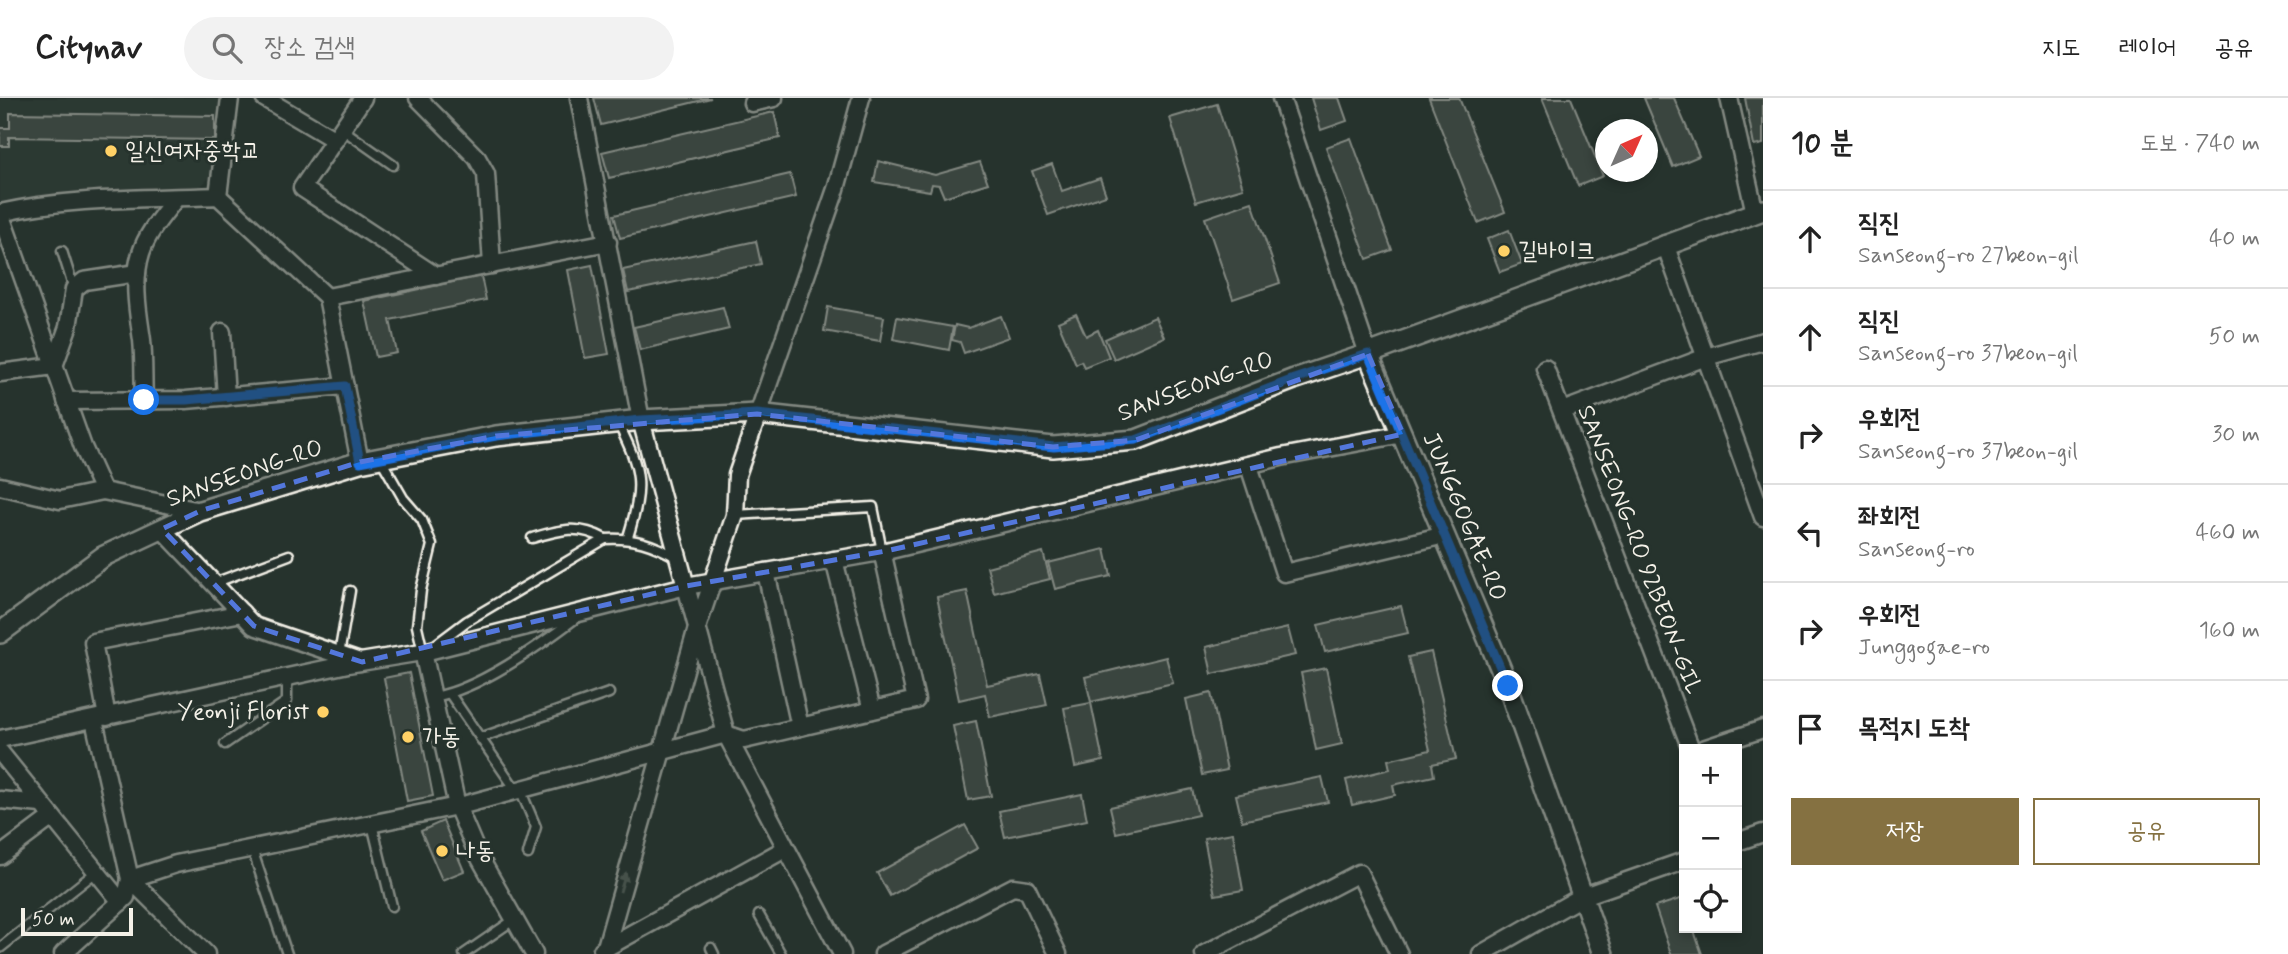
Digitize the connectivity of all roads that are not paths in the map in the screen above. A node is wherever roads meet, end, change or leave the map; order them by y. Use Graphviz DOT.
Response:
graph roads {
  1 [pos="230,98"];
  2 [pos="264,98"];
  3 [pos="363,98"];
  4 [pos="418,98"];
  5 [pos="579,98"];
  6 [pos="774,98"];
  7 [pos="860,98"];
  8 [pos="1281,98"];
  9 [pos="1730,98"];
  10 [pos="752,103"];
  11 [pos="339,135"];
  12 [pos="393,165"];
  13 [pos="218,196"];
  14 [pos="176,198"];
  15 [pos="1759,211"];
  16 [pos="0,213"];
  17 [pos="608,242"];
  18 [pos="1665,244"];
  19 [pos="62,251"];
  20 [pos="492,265"];
  21 [pos="137,273"];
  22 [pos="436,276"];
  23 [pos="74,289"];
  24 [pos="327,297"];
  25 [pos="222,332"];
  26 [pos="1763,341"];
  27 [pos="1368,354"];
  28 [pos="1706,357"];
  29 [pos="54,366"];
  30 [pos="1545,368"];
  31 [pos="0,373"];
  32 [pos="345,386"];
  33 [pos="226,397"];
  34 [pos="144,400"];
  35 [pos="66,401"];
  36 [pos="1562,411"];
  37 [pos="757,414"];
  38 [pos="641,420"];
  39 [pos="618,423"];
  40 [pos="1403,434"];
  41 [pos="380,458"];
  42 [pos="360,462"];
  43 [pos="1249,466"];
  44 [pos="3,491"];
  45 [pos="103,491"];
  46 [pos="200,511"];
  47 [pos="735,515"];
  48 [pos="1763,517"];
  49 [pos="162,528"];
  50 [pos="1445,535"];
  51 [pos="628,537"];
  52 [pos="532,538"];
  53 [pos="605,538"];
  54 [pos="882,551"];
  55 [pos="289,555"];
  56 [pos="678,558"];
  57 [pos="834,560"];
  58 [pos="766,572"];
  59 [pos="714,581"];
  60 [pos="214,583"];
  61 [pos="686,586"];
  62 [pos="351,591"];
  63 [pos="586,611"];
  64 [pos="242,613"];
  65 [pos="697,628"];
  66 [pos="0,633"];
  67 [pos="425,652"];
  68 [pos="339,654"];
  69 [pos="362,662"];
  70 [pos="287,678"];
  71 [pos="609,693"];
  72 [pos="450,694"];
  73 [pos="433,697"];
  74 [pos="872,710"];
  75 [pos="100,718"];
  76 [pos="800,727"];
  77 [pos="1763,729"];
  78 [pos="726,734"];
  79 [pos="480,738"];
  80 [pos="0,739"];
  81 [pos="225,744"];
  82 [pos="1689,744"];
  83 [pos="1718,744"];
  84 [pos="663,750"];
  85 [pos="0,752"];
  86 [pos="518,790"];
  87 [pos="0,800"];
  88 [pos="457,806"];
  89 [pos="47,811"];
  90 [pos="372,822"];
  91 [pos="1763,832"];
  92 [pos="1742,840"];
  93 [pos="252,849"];
  94 [pos="785,849"];
  95 [pos="527,854"];
  96 [pos="0,856"];
  97 [pos="1679,863"];
  98 [pos="96,872"];
  99 [pos="130,879"];
  100 [pos="1581,897"];
  101 [pos="121,902"];
  102 [pos="392,906"];
  103 [pos="759,915"];
  104 [pos="515,919"];
  105 [pos="0,948"];
  106 [pos="601,952"];
  107 [pos="63,954"];
  108 [pos="206,954"];
  109 [pos="287,954"];
  110 [pos="464,954"];
  111 [pos="534,954"];
  112 [pos="781,954"];
  113 [pos="842,954"];
  114 [pos="883,954"];
  115 [pos="1058,954"];
  116 [pos="1204,954"];
  117 [pos="1399,954"];
  118 [pos="1481,954"];
  119 [pos="1602,954"];
  1 -- 13 [label="street"];
  2 -- 11 [label="street"];
  3 -- 11 [label="street"];
  4 -- 20 [label="street"];
  5 -- 17 [label="street"];
  6 -- 10 [label="street"];
  7 -- 37 [label="street"];
  8 -- 27 [label="street, JUNGGOGAE-RO"];
  9 -- 15 [label="street"];
  11 -- 12 [label="lane"];
  11 -- 22 [label="street"];
  13 -- 14 [label="street"];
  13 -- 24 [label="street"];
  14 -- 16 [label="street"];
  14 -- 21 [label="street"];
  15 -- 18 [label="street, SANSEONG-RO"];
  16 -- 29 [label="street"];
  17 -- 20 [label="street"];
  17 -- 38 [label="street"];
  18 -- 27 [label="street, SANSEONG-RO"];
  18 -- 28 [label="street"];
  19 -- 23 [label="lane"];
  20 -- 22 [label="street"];
  21 -- 23 [label="street"];
  21 -- 34 [label="street"];
  22 -- 24 [label="street"];
  23 -- 29 [label="street"];
  24 -- 32 [label="street"];
  25 -- 33 [label="street"];
  26 -- 28 [label="street"];
  27 -- 37 [label="street, SANSEONG-RO"];
  27 -- 40 [label="street, JUNGGOGAE-RO"];
  28 -- 36 [label="street"];
  28 -- 48 [label="street"];
  29 -- 31 [label="street"];
  29 -- 35 [label="street"];
  30 -- 36 [label="street, SANSEONG-RO 92BEON-GIL"];
  32 -- 33 [label="street"];
  32 -- 42 [label="street"];
  33 -- 34 [label="street"];
  34 -- 35 [label="street"];
  35 -- 45 [label="street"];
  36 -- 82 [label="street, SANSEONG-RO 92BEON-GIL"];
  37 -- 38 [label="street, SANSEONG-RO"];
  37 -- 47 [label="street"];
  38 -- 39 [label="street, SANSEONG-RO"];
  38 -- 56 [label="street"];
  39 -- 41 [label="street, SANSEONG-RO"];
  39 -- 51 [label="lane"];
  40 -- 43 [label="street"];
  40 -- 50 [label="street, JUNGGOGAE-RO"];
  41 -- 42 [label="street, SANSEONG-RO"];
  41 -- 67 [label="lane"];
  42 -- 46 [label="street, SANSEONG-RO"];
  43 -- 50 [label="street"];
  43 -- 54 [label="street"];
  44 -- 45 [label="street"];
  45 -- 46 [label="street"];
  46 -- 49 [label="street, SANSEONG-RO"];
  47 -- 54 [label="lane"];
  47 -- 59 [label="street"];
  49 -- 60 [label="street"];
  49 -- 66 [label="street, SANSEONG-RO"];
  50 -- 100 [label="street, JUNGGOGAE-RO"];
  51 -- 53 [label="lane"];
  51 -- 56 [label="lane"];
  52 -- 53 [label="lane"];
  53 -- 67 [label="lane"];
  54 -- 57 [label="street"];
  54 -- 74 [label="street"];
  55 -- 60 [label="lane"];
  56 -- 61 [label="street"];
  57 -- 58 [label="street"];
  57 -- 74 [label="street"];
  58 -- 59 [label="street"];
  58 -- 76 [label="street"];
  59 -- 61 [label="street"];
  59 -- 65 [label="street"];
  60 -- 64 [label="street"];
  61 -- 63 [label="street"];
  61 -- 65 [label="street"];
  62 -- 68 [label="lane"];
  63 -- 67 [label="street"];
  63 -- 72 [label="lane"];
  64 -- 68 [label="street"];
  64 -- 75 [label="street"];
  65 -- 78 [label="street"];
  65 -- 84 [label="street"];
  67 -- 69 [label="street"];
  67 -- 73 [label="street"];
  68 -- 69 [label="street"];
  69 -- 70 [label="street"];
  70 -- 75 [label="street"];
  70 -- 81 [label="lane"];
  71 -- 79 [label="lane"];
  72 -- 73 [label="lane"];
  72 -- 79 [label="lane"];
  73 -- 88 [label="street"];
  74 -- 76 [label="street"];
  75 -- 80 [label="street"];
  75 -- 99 [label="street"];
  76 -- 78 [label="street"];
  77 -- 83 [label="street"];
  78 -- 84 [label="street"];
  78 -- 94 [label="street"];
  79 -- 86 [label="lane"];
  84 -- 86 [label="street"];
  106 -- 84 [label="street, one-way"];
  85 -- 89 [label="street"];
  86 -- 88 [label="street"];
  86 -- 95 [label="lane"];
  87 -- 89 [label="street"];
  88 -- 90 [label="street"];
  88 -- 104 [label="street"];
  89 -- 96 [label="street"];
  89 -- 98 [label="street"];
  90 -- 93 [label="street"];
  90 -- 102 [label="lane"];
  91 -- 92 [label="street"];
  93 -- 99 [label="street"];
  93 -- 109 [label="lane"];
  94 -- 106 [label="street"];
  94 -- 113 [label="street"];
  97 -- 100 [label="street"];
  98 -- 101 [label="street"];
  98 -- 105 [label="lane"];
  99 -- 101 [label="street"];
  99 -- 108 [label="street"];
  100 -- 118 [label="street"];
  100 -- 119 [label="street, JUNGGOGAE-RO"];
  101 -- 107 [label="street"];
  103 -- 112 [label="lane"];
  104 -- 110 [label="lane"];
  104 -- 111 [label="street"];
  114 -- 115 [label="street"];
  116 -- 117 [label="street"];
}
